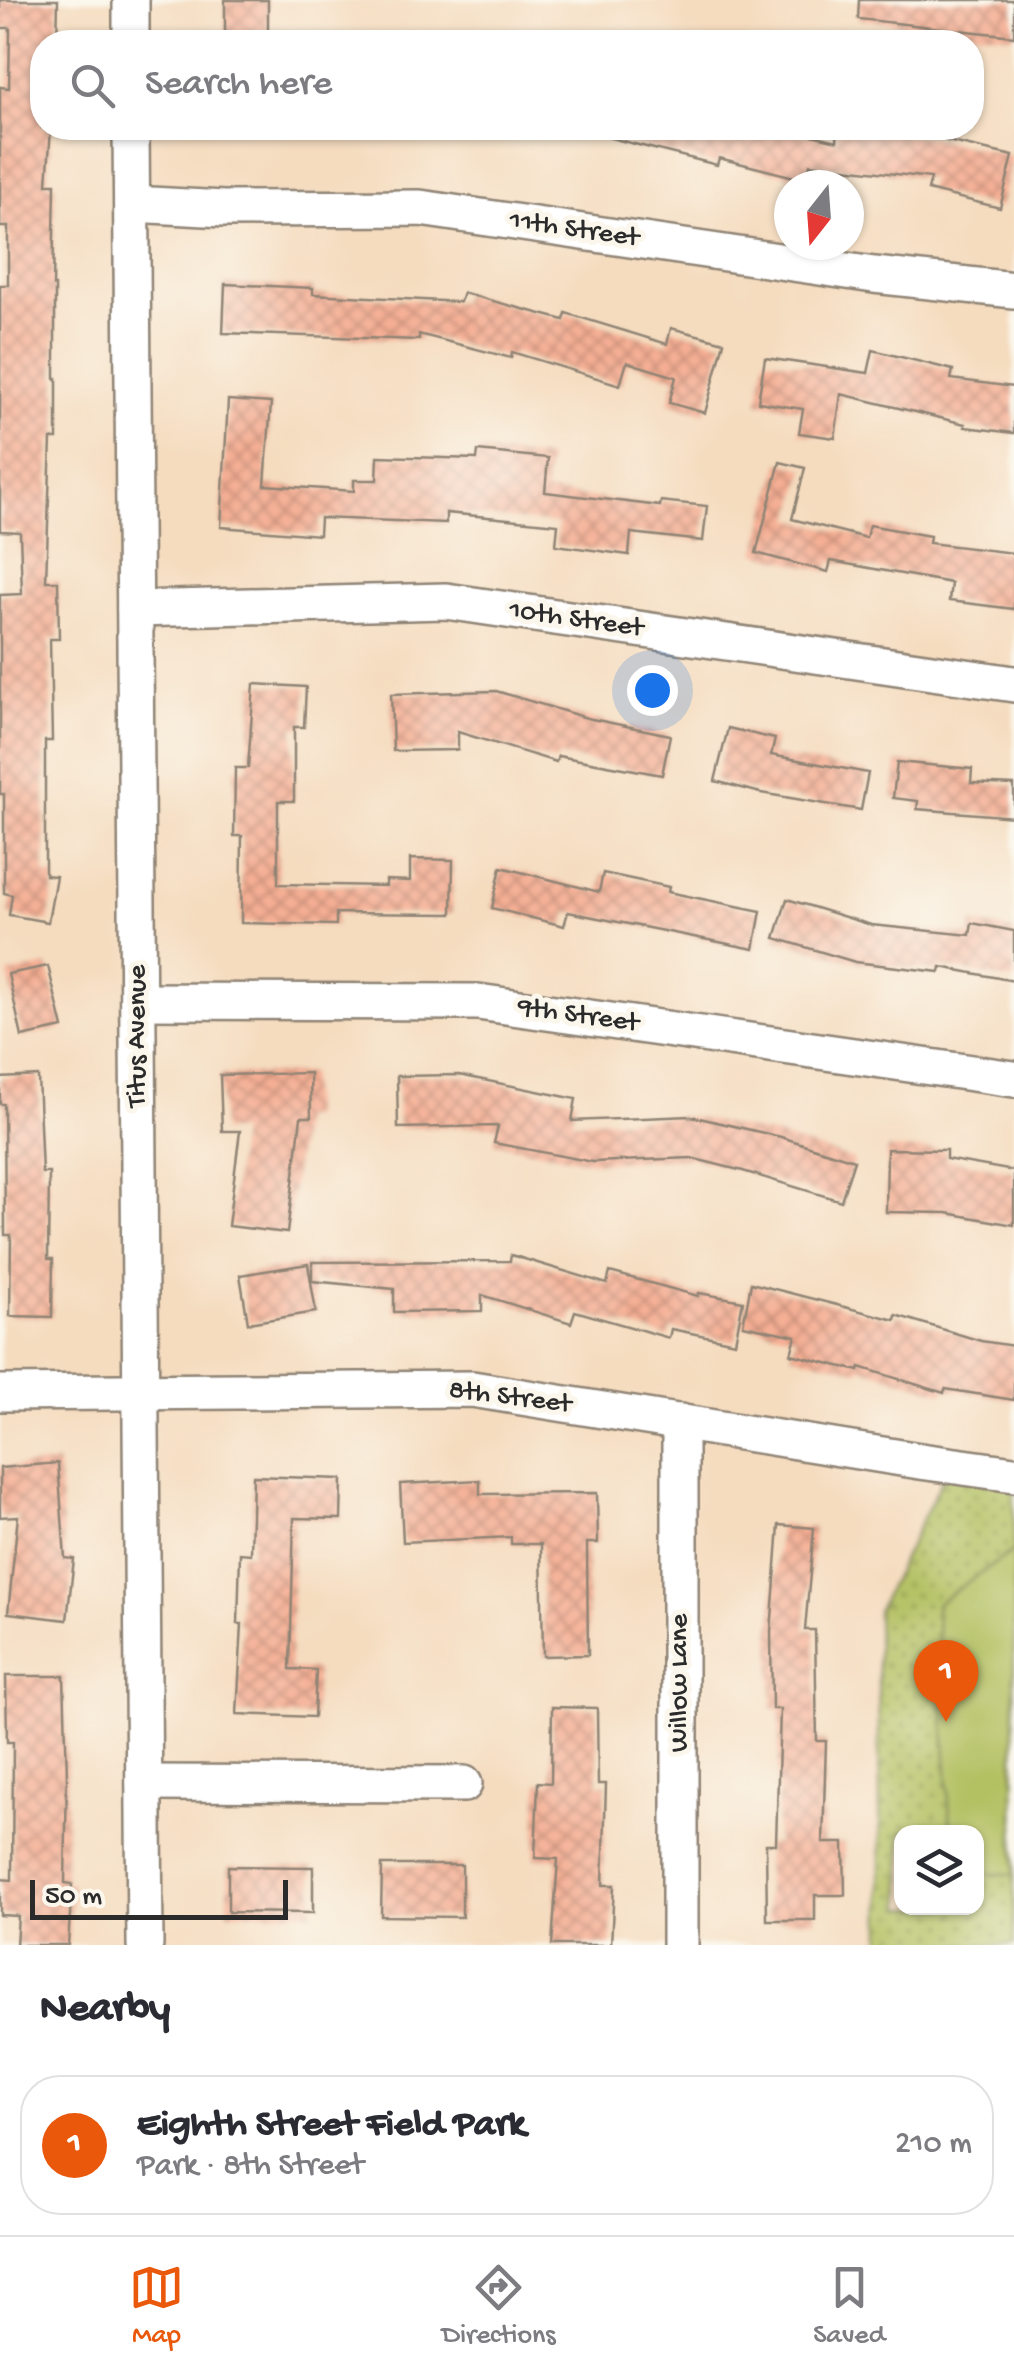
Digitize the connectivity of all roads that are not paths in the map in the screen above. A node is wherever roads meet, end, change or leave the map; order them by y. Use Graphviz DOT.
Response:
graph roads {
  1 [pos="130,0"];
  2 [pos="131,30"];
  3 [pos="132,140"];
  4 [pos="132,204"];
  5 [pos="1014,290"];
  6 [pos="135,609"];
  7 [pos="1014,684"];
  8 [pos="138,1001"];
  9 [pos="1014,1079"];
  10 [pos="141,1391"];
  11 [pos="0,1393"];
  12 [pos="680,1422"];
  13 [pos="1014,1474"];
  14 [pos="144,1784"];
  15 [pos="464,1784"];
  16 [pos="145,1945"];
  17 [pos="680,1945"];
  1 -- 2 [label="street"];
  3 -- 4 [label="street, Titus Avenue"];
  4 -- 5 [label="street, 11th Street"];
  4 -- 6 [label="street, Titus Avenue"];
  6 -- 7 [label="street, 10th Street"];
  6 -- 8 [label="street, Titus Avenue"];
  8 -- 9 [label="street, 9th Street"];
  8 -- 10 [label="street, Titus Avenue"];
  10 -- 11 [label="street, 8th Street"];
  10 -- 12 [label="street, 8th Street"];
  10 -- 14 [label="street, Titus Avenue"];
  12 -- 13 [label="street, 8th Street"];
  12 -- 17 [label="street, Willow Lane"];
  14 -- 15 [label="street"];
  14 -- 16 [label="street, Titus Avenue"];
}
